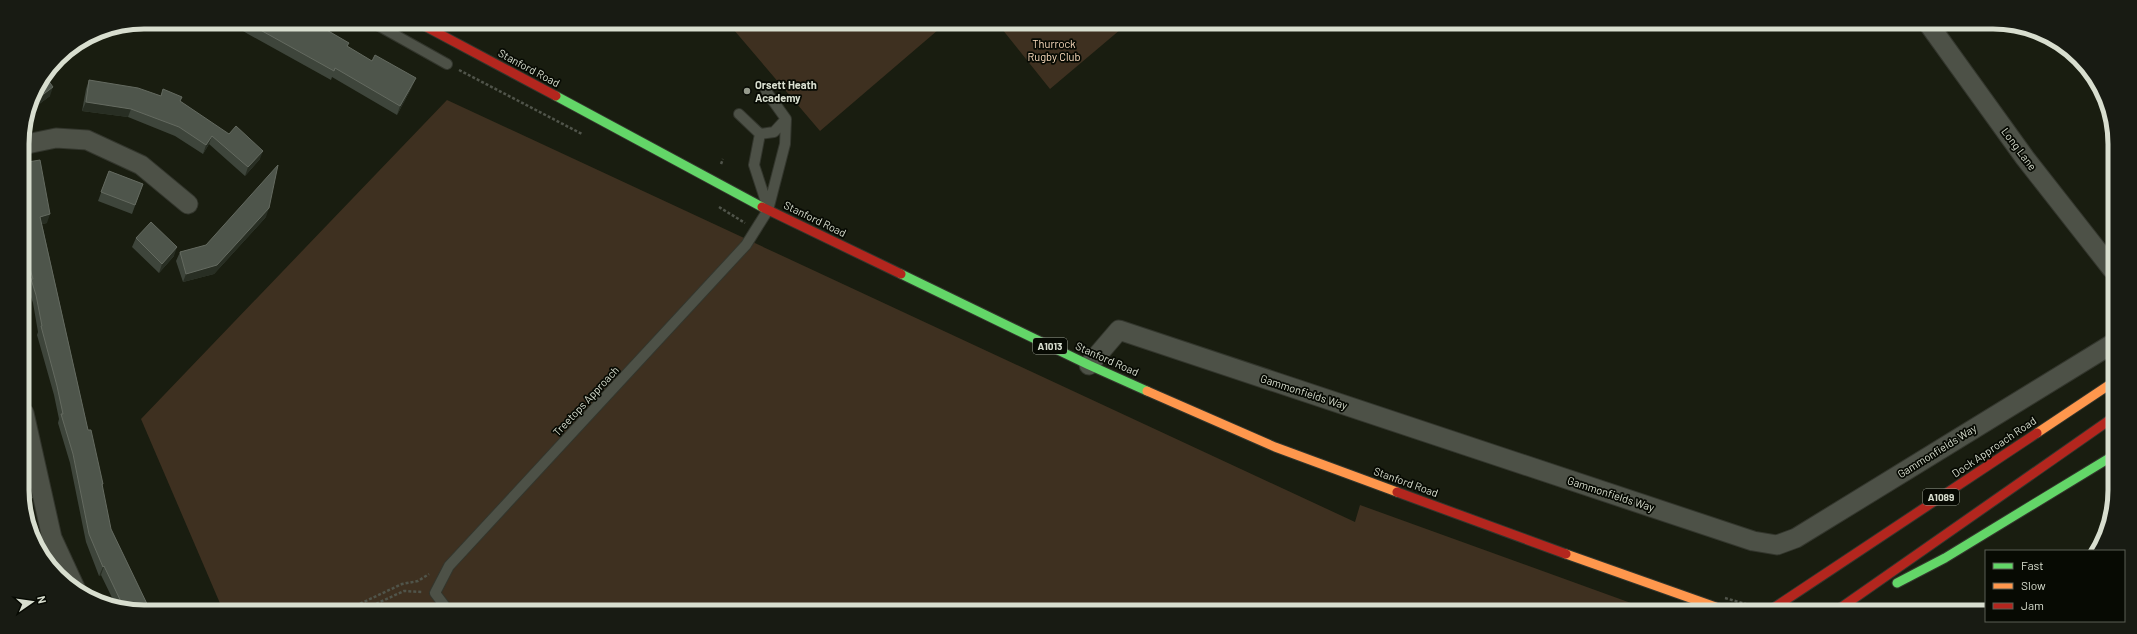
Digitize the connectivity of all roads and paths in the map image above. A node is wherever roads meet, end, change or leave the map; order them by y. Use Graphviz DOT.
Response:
graph roads {
  1 [pos="384,29"];
  2 [pos="430,29"];
  3 [pos="1932,29"];
  4 [pos="447,64"];
  5 [pos="766,91"];
  6 [pos="740,114"];
  7 [pos="786,119"];
  8 [pos="760,134"];
  9 [pos="583,135"];
  10 [pos="29,144"];
  11 [pos="188,204"];
  12 [pos="716,206"];
  13 [pos="768,210"];
  14 [pos="742,221"];
  15 [pos="2108,264"];
  16 [pos="2108,346"];
  17 [pos="1089,365"];
  18 [pos="2108,386"];
  19 [pos="2108,421"];
  20 [pos="29,443"];
  21 [pos="2108,459"];
  22 [pos="45,539"];
  23 [pos="66,574"];
  24 [pos="435,593"];
  25 [pos="1725,598"];
  26 [pos="374,605"];
  27 [pos="445,605"];
  28 [pos="1707,605"];
  29 [pos="1749,605"];
  30 [pos="1779,605"];
  31 [pos="1846,605"];
  32 [pos="1849,605"];
  1 -- 4 [label="lane"];
  2 -- 13 [label="main road, Stanford Road / A1013"];
  3 -- 15 [label="street, Long Lane"];
  4 -- 9 [label="path"];
  5 -- 7 [label="lane"];
  6 -- 8 [label="lane"];
  7 -- 8 [label="lane"];
  7 -- 13 [label="lane, Treetops Approach"];
  8 -- 13 [label="lane"];
  10 -- 11 [label="street"];
  12 -- 14 [label="path"];
  13 -- 17 [label="main road, Stanford Road / A1013"];
  13 -- 24 [label="lane, Treetops Approach"];
  16 -- 17 [label="street, Gammonfields Way"];
  17 -- 28 [label="main road, Stanford Road / A1013"];
  18 -- 30 [label="main road, Dock Approach Road / A1089"];
  19 -- 31 [label="main road"];
  20 -- 22 [label="street"];
  21 -- 32 [label="main road"];
  22 -- 23 [label="street"];
  24 -- 26 [label="path"];
  24 -- 27 [label="lane"];
  25 -- 29 [label="path, bridge"];
}
